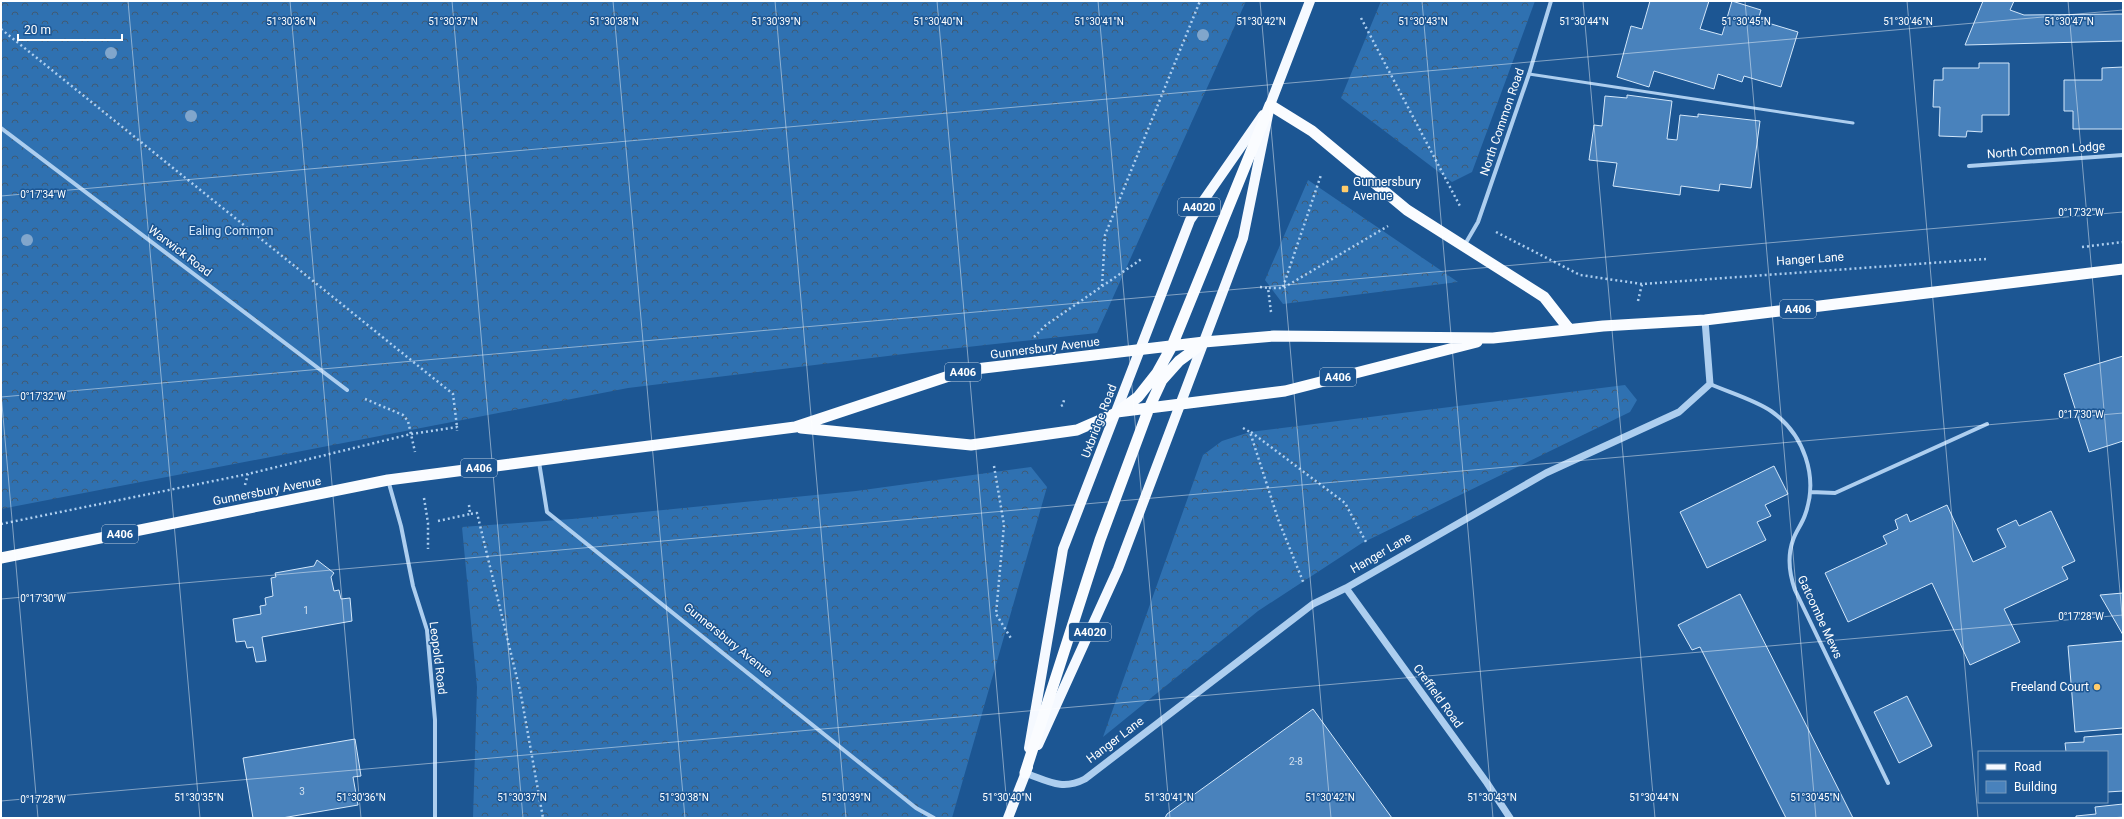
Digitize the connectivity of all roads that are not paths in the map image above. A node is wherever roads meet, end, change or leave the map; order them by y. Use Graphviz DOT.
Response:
graph roads {
  1 [pos="1310,1"];
  2 [pos="1551,1"];
  3 [pos="1529,74"];
  4 [pos="1270,105"];
  5 [pos="1853,123"];
  6 [pos="1,128"];
  7 [pos="2123,155"];
  8 [pos="1970,166"];
  9 [pos="1464,246"];
  10 [pos="2123,269"];
  11 [pos="1705,320"];
  12 [pos="1569,329"];
  13 [pos="1493,338"];
  14 [pos="1204,342"];
  15 [pos="1172,346"];
  16 [pos="1139,350"];
  17 [pos="1710,384"];
  18 [pos="347,390"];
  19 [pos="1181,404"];
  20 [pos="1149,408"];
  21 [pos="1116,412"];
  22 [pos="1987,424"];
  23 [pos="795,428"];
  24 [pos="539,462"];
  25 [pos="388,480"];
  26 [pos="1811,492"];
  27 [pos="1,558"];
  28 [pos="1346,588"];
  29 [pos="1025,773"];
  30 [pos="1888,782"];
  31 [pos="435,818"];
  32 [pos="934,818"];
  33 [pos="1008,818"];
  34 [pos="1510,818"];
  1 -- 4 [label="main road, Uxbridge Road / A4020"];
  2 -- 3 [label="street, North Common Road"];
  3 -- 5 [label="lane"];
  3 -- 9 [label="street, North Common Road"];
  4 -- 9 [label="highway"];
  4 -- 14 [label="main road, Uxbridge Road / A4020"];
  4 -- 15 [label="highway"];
  4 -- 16 [label="main road, Uxbridge Road / A4020"];
  6 -- 18 [label="street, Warwick Road"];
  7 -- 8 [label="street, North Common Lodge"];
  9 -- 12 [label="highway"];
  10 -- 11 [label="highway, A406"];
  11 -- 12 [label="highway, A406"];
  11 -- 17 [label="street"];
  12 -- 13 [label="highway, A406"];
  13 -- 14 [label="highway, A406"];
  13 -- 19 [label="highway, A406"];
  14 -- 15 [label="highway, A406"];
  14 -- 19 [label="main road, Uxbridge Road / A4020"];
  14 -- 20 [label="highway"];
  15 -- 16 [label="highway, A406"];
  15 -- 21 [label="highway"];
  16 -- 21 [label="main road, Uxbridge Road / A4020"];
  16 -- 23 [label="highway, Gunnersbury Avenue / A406"];
  17 -- 26 [label="street, Gatcombe Mews"];
  17 -- 28 [label="street, Hanger Lane"];
  19 -- 20 [label="highway, A406"];
  19 -- 29 [label="main road, Uxbridge Road / A4020"];
  20 -- 21 [label="highway, A406"];
  20 -- 29 [label="highway"];
  21 -- 23 [label="highway, Gunnersbury Avenue / A406"];
  21 -- 29 [label="main road, Uxbridge Road / A4020"];
  22 -- 26 [label="street"];
  23 -- 24 [label="highway, Gunnersbury Avenue / A406"];
  24 -- 25 [label="highway, Gunnersbury Avenue / A406"];
  24 -- 32 [label="street, Gunnersbury Avenue"];
  25 -- 27 [label="highway, Gunnersbury Avenue / A406"];
  25 -- 31 [label="street, Leopold Road"];
  26 -- 30 [label="street, Gatcombe Mews"];
  28 -- 29 [label="street, Hanger Lane"];
  28 -- 34 [label="street, Creffield Road"];
  29 -- 33 [label="main road, Uxbridge Road / A4020"];
}
